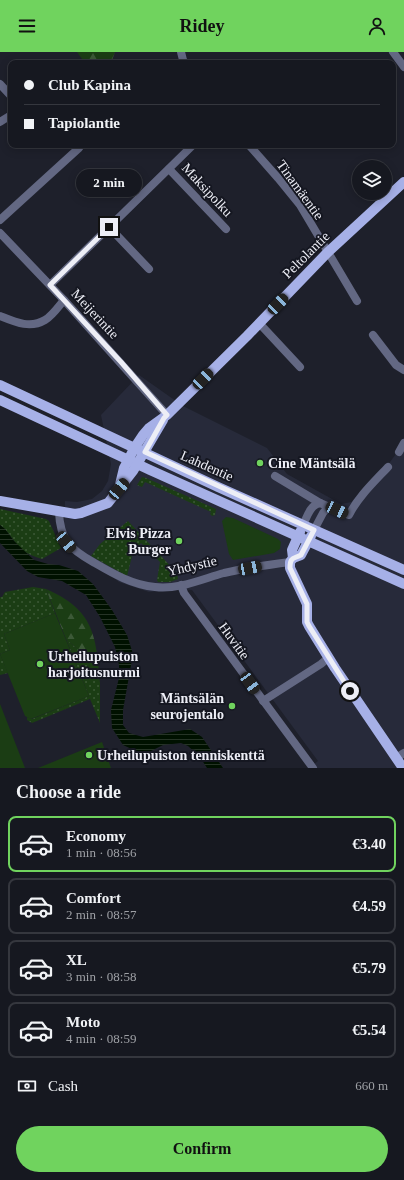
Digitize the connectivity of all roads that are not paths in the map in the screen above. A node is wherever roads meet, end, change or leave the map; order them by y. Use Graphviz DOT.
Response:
graph roads {
  1 [pos="393,52"];
  2 [pos="404,67"];
  3 [pos="0,84"];
  4 [pos="8,93"];
  5 [pos="79,148"];
  6 [pos="190,148"];
  7 [pos="252,148"];
  8 [pos="169,169"];
  9 [pos="404,182"];
  10 [pos="0,220"];
  11 [pos="109,227"];
  12 [pos="226,229"];
  13 [pos="0,233"];
  14 [pos="327,253"];
  15 [pos="149,268"];
  16 [pos="50,285"];
  17 [pos="64,300"];
  18 [pos="357,301"];
  19 [pos="0,316"];
  20 [pos="259,323"];
  21 [pos="373,336"];
  22 [pos="300,367"];
  23 [pos="404,370"];
  24 [pos="0,386"];
  25 [pos="0,400"];
  26 [pos="166,417"];
  27 [pos="404,443"];
  28 [pos="135,447"];
  29 [pos="145,452"];
  30 [pos="399,452"];
  31 [pos="133,462"];
  32 [pos="388,467"];
  33 [pos="275,476"];
  34 [pos="0,501"];
  35 [pos="320,503"];
  36 [pos="329,506"];
  37 [pos="59,512"];
  38 [pos="304,525"];
  39 [pos="314,530"];
  40 [pos="298,536"];
  41 [pos="308,541"];
  42 [pos="291,560"];
  43 [pos="404,570"];
  44 [pos="404,584"];
  45 [pos="181,585"];
  46 [pos="328,658"];
  47 [pos="263,701"];
  48 [pos="400,756"];
  49 [pos="313,768"];
  50 [pos="403,768"];
  1 -- 2 [label="street"];
  3 -- 4 [label="street"];
  5 -- 10 [label="street"];
  6 -- 8 [label="street"];
  7 -- 14 [label="street, Tinamäentie"];
  8 -- 11 [label="street"];
  8 -- 12 [label="street, Maksipolku"];
  9 -- 14 [label="main road, Peltolantie"];
  11 -- 15 [label="street"];
  11 -- 16 [label="street"];
  13 -- 16 [label="street, Meijerintie"];
  14 -- 18 [label="street, Tinamäentie"];
  14 -- 20 [label="main road, Peltolantie"];
  16 -- 17 [label="street, Meijerintie"];
  17 -- 19 [label="street"];
  17 -- 26 [label="street, Meijerintie"];
  20 -- 22 [label="street"];
  20 -- 26 [label="main road, Peltolantie"];
  21 -- 23 [label="street"];
  24 -- 28 [label="main road, Lahdentie"];
  25 -- 31 [label="main road, Lahdentie"];
  26 -- 28 [label="main road, Peltolantie"];
  26 -- 29 [label="main road, Peltolantie"];
  27 -- 30 [label="street"];
  28 -- 29 [label="main road, Lahdentie"];
  28 -- 31 [label="main road, Peltolantie"];
  29 -- 31 [label="main road, Peltolantie"];
  29 -- 38 [label="main road, Lahdentie"];
  31 -- 37 [label="main road"];
  31 -- 40 [label="main road, Lahdentie"];
  32 -- 36 [label="street"];
  33 -- 35 [label="street"];
  34 -- 37 [label="main road"];
  35 -- 36 [label="street"];
  35 -- 38 [label="street"];
  36 -- 39 [label="street"];
  37 -- 45 [label="street, Yhdystie"];
  38 -- 39 [label="main road, Lahdentie"];
  38 -- 40 [label="main road"];
  39 -- 41 [label="main road"];
  39 -- 43 [label="main road, Lahdentie"];
  40 -- 41 [label="main road, Lahdentie"];
  40 -- 42 [label="main road"];
  41 -- 42 [label="main road"];
  41 -- 44 [label="main road, Lahdentie"];
  42 -- 45 [label="street, Yhdystie"];
  42 -- 46 [label="main road"];
  45 -- 47 [label="street, Huvitie"];
  46 -- 47 [label="street"];
  46 -- 48 [label="main road"];
  47 -- 49 [label="street, Huvitie"];
  48 -- 50 [label="main road"];
}
